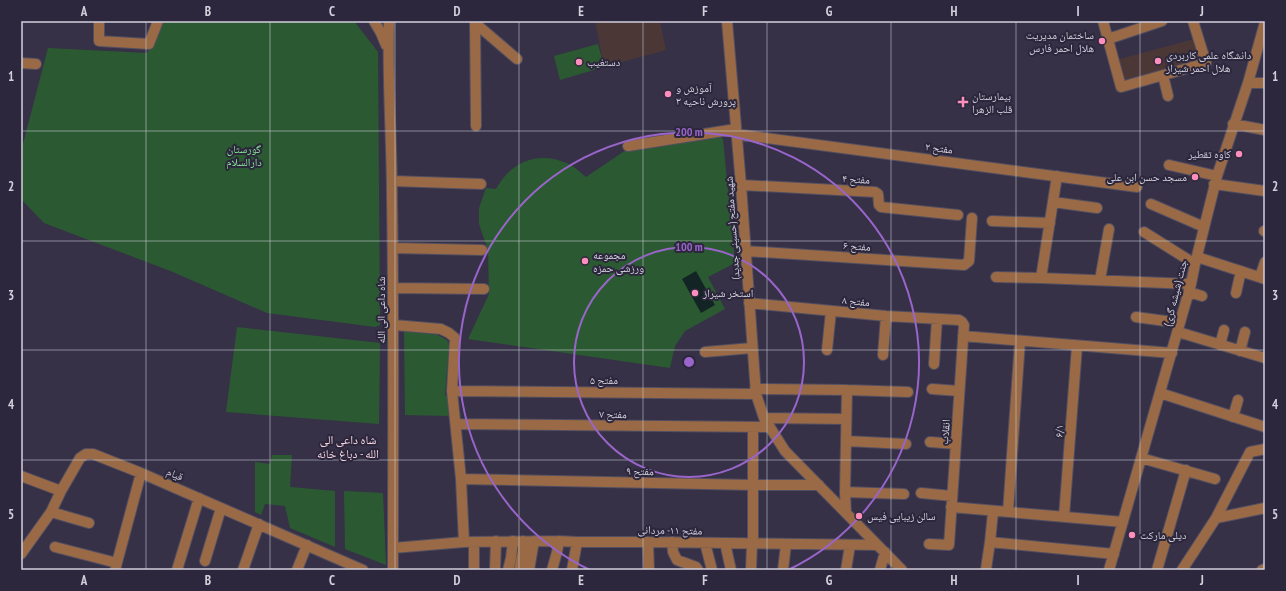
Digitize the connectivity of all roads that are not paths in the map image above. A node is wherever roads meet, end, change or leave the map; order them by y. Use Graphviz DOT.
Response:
graph roads {
  1 [pos="99,21"];
  2 [pos="158,21"];
  3 [pos="374,21"];
  4 [pos="389,21"];
  5 [pos="727,21"];
  6 [pos="1102,21"];
  7 [pos="1162,21"];
  8 [pos="1193,21"];
  9 [pos="475,22"];
  10 [pos="1147,23"];
  11 [pos="1265,23"];
  12 [pos="1108,39"];
  13 [pos="388,50"];
  14 [pos="517,59"];
  15 [pos="21,62"];
  16 [pos="36,64"];
  17 [pos="1163,75"];
  18 [pos="1248,82"];
  19 [pos="1265,83"];
  20 [pos="1168,96"];
  21 [pos="1233,124"];
  22 [pos="476,126"];
  23 [pos="1265,130"];
  24 [pos="736,132"];
  25 [pos="628,146"];
  26 [pos="1169,165"];
  27 [pos="1057,176"];
  28 [pos="1216,180"];
  29 [pos="392,181"];
  30 [pos="481,184"];
  31 [pos="741,185"];
  32 [pos="1137,187"];
  33 [pos="1265,191"];
  34 [pos="1053,202"];
  35 [pos="1151,204"];
  36 [pos="1098,208"];
  37 [pos="958,215"];
  38 [pos="972,218"];
  39 [pos="992,220"];
  40 [pos="1050,223"];
  41 [pos="1204,227"];
  42 [pos="1109,229"];
  43 [pos="1144,232"];
  44 [pos="393,248"];
  45 [pos="482,250"];
  46 [pos="745,251"];
  47 [pos="1196,261"];
  48 [pos="1265,262"];
  49 [pos="1241,271"];
  50 [pos="996,277"];
  51 [pos="1041,278"];
  52 [pos="1263,278"];
  53 [pos="1100,280"];
  54 [pos="393,288"];
  55 [pos="1190,288"];
  56 [pos="484,289"];
  57 [pos="1236,293"];
  58 [pos="1202,296"];
  59 [pos="749,303"];
  60 [pos="831,311"];
  61 [pos="886,316"];
  62 [pos="1136,318"];
  63 [pos="937,319"];
  64 [pos="962,322"];
  65 [pos="394,325"];
  66 [pos="1179,327"];
  67 [pos="1224,330"];
  68 [pos="1245,332"];
  69 [pos="963,336"];
  70 [pos="1020,341"];
  71 [pos="1220,345"];
  72 [pos="1077,346"];
  73 [pos="752,348"];
  74 [pos="827,350"];
  75 [pos="1240,351"];
  76 [pos="705,352"];
  77 [pos="1172,353"];
  78 [pos="883,355"];
  79 [pos="1265,358"];
  80 [pos="934,364"];
  81 [pos="932,389"];
  82 [pos="847,390"];
  83 [pos="452,391"];
  84 [pos="755,391"];
  85 [pos="959,391"];
  86 [pos="908,392"];
  87 [pos="1160,393"];
  88 [pos="1238,400"];
  89 [pos="1233,417"];
  90 [pos="764,418"];
  91 [pos="846,419"];
  92 [pos="456,424"];
  93 [pos="753,427"];
  94 [pos="770,427"];
  95 [pos="1265,427"];
  96 [pos="846,441"];
  97 [pos="930,442"];
  98 [pos="906,444"];
  99 [pos="956,444"];
  100 [pos="1265,449"];
  101 [pos="1142,458"];
  102 [pos="1186,470"];
  103 [pos="141,473"];
  104 [pos="21,476"];
  105 [pos="1215,478"];
  106 [pos="461,479"];
  107 [pos="753,482"];
  108 [pos="819,485"];
  109 [pos="61,491"];
  110 [pos="845,492"];
  111 [pos="921,493"];
  112 [pos="904,494"];
  113 [pos="952,496"];
  114 [pos="199,498"];
  115 [pos="221,508"];
  116 [pos="952,508"];
  117 [pos="1265,508"];
  118 [pos="51,512"];
  119 [pos="993,512"];
  120 [pos="1008,512"];
  121 [pos="846,514"];
  122 [pos="1064,517"];
  123 [pos="1216,518"];
  124 [pos="1123,522"];
  125 [pos="89,523"];
  126 [pos="259,524"];
  127 [pos="559,540"];
  128 [pos="496,541"];
  129 [pos="512,541"];
  130 [pos="528,541"];
  131 [pos="469,542"];
  132 [pos="577,542"];
  133 [pos="651,542"];
  134 [pos="672,542"];
  135 [pos="990,542"];
  136 [pos="705,543"];
  137 [pos="725,543"];
  138 [pos="752,544"];
  139 [pos="786,544"];
  140 [pos="929,544"];
  141 [pos="306,545"];
  142 [pos="850,545"];
  143 [pos="877,545"];
  144 [pos="55,547"];
  145 [pos="393,548"];
  146 [pos="885,552"];
  147 [pos="21,554"];
  148 [pos="1114,554"];
  149 [pos="205,561"];
  150 [pos="116,566"];
  151 [pos="1265,569"];
  152 [pos="177,570"];
  153 [pos="243,570"];
  154 [pos="297,570"];
  155 [pos="363,570"];
  156 [pos="393,570"];
  157 [pos="474,570"];
  158 [pos="495,570"];
  159 [pos="508,570"];
  160 [pos="519,570"];
  161 [pos="529,570"];
  162 [pos="552,570"];
  163 [pos="572,570"];
  164 [pos="648,570"];
  165 [pos="656,570"];
  166 [pos="698,570"];
  167 [pos="712,570"];
  168 [pos="731,570"];
  169 [pos="751,570"];
  170 [pos="783,570"];
  171 [pos="846,570"];
  172 [pos="880,570"];
  173 [pos="902,570"];
  174 [pos="985,570"];
  175 [pos="1109,570"];
  176 [pos="1157,570"];
  177 [pos="1182,570"];
  178 [pos="1262,570"];
  1 -- 2 [label="street"];
  3 -- 13 [label="street"];
  4 -- 13 [label="street, شاه داعی الی الله"];
  5 -- 24 [label="street, شهید مفتح (حسینی جدید)"];
  6 -- 12 [label="street"];
  7 -- 10 [label="street"];
  8 -- 17 [label="street"];
  9 -- 14 [label="street"];
  9 -- 22 [label="street"];
  10 -- 12 [label="street"];
  11 -- 18 [label="street, جنت (شیشه گری)"];
  12 -- 17 [label="street"];
  13 -- 29 [label="street, شاه داعی الی الله"];
  15 -- 16 [label="street"];
  17 -- 20 [label="street"];
  18 -- 19 [label="street"];
  18 -- 21 [label="street, جنت (شیشه گری)"];
  21 -- 23 [label="street"];
  21 -- 28 [label="street, جنت (شیشه گری)"];
  24 -- 25 [label="street, مفتح ۲"];
  24 -- 27 [label="street, مفتح ۲"];
  24 -- 31 [label="street, شهید مفتح (حسینی جدید)"];
  26 -- 28 [label="street"];
  27 -- 32 [label="street, مفتح ۲"];
  27 -- 34 [label="street"];
  28 -- 33 [label="street"];
  28 -- 41 [label="street, جنت (شیشه گری)"];
  29 -- 30 [label="street"];
  29 -- 44 [label="street, شاه داعی الی الله"];
  31 -- 37 [label="street, مفتح ۴"];
  31 -- 46 [label="street, شهید مفتح (حسینی جدید)"];
  34 -- 36 [label="street"];
  34 -- 40 [label="street"];
  35 -- 41 [label="street"];
  38 -- 46 [label="street, مفتح ۶"];
  39 -- 40 [label="street"];
  40 -- 51 [label="street"];
  41 -- 47 [label="street, جنت (شیشه گری)"];
  42 -- 53 [label="street"];
  43 -- 47 [label="street"];
  44 -- 45 [label="street"];
  44 -- 54 [label="street, شاه داعی الی الله"];
  46 -- 59 [label="street, شهید مفتح (حسینی جدید)"];
  47 -- 49 [label="street"];
  47 -- 55 [label="street, جنت (شیشه گری)"];
  48 -- 52 [label="street"];
  49 -- 52 [label="street"];
  49 -- 57 [label="street"];
  50 -- 51 [label="street"];
  51 -- 53 [label="street"];
  53 -- 55 [label="street"];
  54 -- 56 [label="street"];
  54 -- 65 [label="street, شاه داعی الی الله"];
  55 -- 58 [label="street"];
  55 -- 66 [label="street, جنت (شیشه گری)"];
  59 -- 60 [label="street, مفتح ۸"];
  59 -- 73 [label="street, شهید مفتح (حسینی جدید)"];
  60 -- 61 [label="street, مفتح ۸"];
  60 -- 74 [label="street"];
  61 -- 63 [label="street, مفتح ۸"];
  61 -- 78 [label="street"];
  62 -- 66 [label="street"];
  63 -- 64 [label="street, مفتح ۸"];
  63 -- 80 [label="street"];
  64 -- 69 [label="street, انقلاب"];
  65 -- 83 [label="street"];
  65 -- 145 [label="street, شاه داعی الی الله"];
  66 -- 71 [label="street"];
  66 -- 77 [label="street, جنت (شیشه گری)"];
  67 -- 71 [label="street"];
  68 -- 75 [label="street"];
  69 -- 70 [label="street"];
  69 -- 85 [label="street, انقلاب"];
  70 -- 72 [label="street"];
  70 -- 120 [label="street"];
  71 -- 75 [label="street"];
  72 -- 77 [label="street"];
  72 -- 122 [label="street, ۶/۱"];
  73 -- 76 [label="street"];
  73 -- 84 [label="street, شهید مفتح (حسینی جدید)"];
  75 -- 79 [label="street"];
  77 -- 87 [label="street, جنت (شیشه گری)"];
  81 -- 85 [label="street"];
  82 -- 84 [label="street, مفتح ۵"];
  82 -- 86 [label="street, مفتح ۵"];
  82 -- 91 [label="street"];
  83 -- 84 [label="street, مفتح ۵"];
  83 -- 92 [label="street"];
  84 -- 90 [label="street, شهید مفتح (حسینی جدید)"];
  85 -- 99 [label="street, انقلاب"];
  87 -- 89 [label="street"];
  87 -- 101 [label="street, جنت (شیشه گری)"];
  88 -- 89 [label="street"];
  89 -- 95 [label="street"];
  90 -- 91 [label="street"];
  90 -- 94 [label="street, شهید مفتح (حسینی جدید)"];
  91 -- 96 [label="street"];
  92 -- 93 [label="street, مفتح ۷"];
  92 -- 106 [label="street"];
  93 -- 94 [label="street, مفتح ۷"];
  93 -- 107 [label="street"];
  94 -- 108 [label="street, شهید مفتح (حسینی جدید)"];
  96 -- 98 [label="street"];
  96 -- 110 [label="street"];
  97 -- 99 [label="street"];
  99 -- 113 [label="street, انقلاب"];
  100 -- 123 [label="street"];
  101 -- 102 [label="street"];
  101 -- 124 [label="street, جنت (شیشه گری)"];
  102 -- 105 [label="street"];
  102 -- 176 [label="street"];
  103 -- 109 [label="street, قیام"];
  103 -- 114 [label="street, قیام"];
  103 -- 150 [label="street"];
  104 -- 109 [label="street"];
  106 -- 107 [label="street, مفتح ۹"];
  106 -- 131 [label="street"];
  107 -- 108 [label="street, مفتح ۹"];
  107 -- 138 [label="street"];
  108 -- 121 [label="street, شهید مفتح (حسینی جدید)"];
  109 -- 118 [label="street, قیام"];
  110 -- 112 [label="street"];
  110 -- 121 [label="street"];
  111 -- 113 [label="street"];
  113 -- 116 [label="street, انقلاب"];
  114 -- 115 [label="street, قیام"];
  114 -- 152 [label="street"];
  115 -- 126 [label="street, قیام"];
  115 -- 149 [label="street"];
  116 -- 119 [label="street"];
  116 -- 140 [label="street, انقلاب"];
  117 -- 123 [label="street"];
  118 -- 125 [label="street"];
  118 -- 147 [label="street, قیام"];
  119 -- 120 [label="street"];
  119 -- 135 [label="street"];
  120 -- 122 [label="street"];
  121 -- 143 [label="street, شهید مفتح (حسینی جدید)"];
  122 -- 124 [label="street"];
  123 -- 177 [label="street"];
  124 -- 148 [label="street, جنت (شیشه گری)"];
  126 -- 141 [label="street, قیام"];
  126 -- 153 [label="street"];
  127 -- 130 [label="street, مفتح ۱۱- مردانی"];
  127 -- 132 [label="street, مفتح ۱۱- مردانی"];
  127 -- 162 [label="street"];
  128 -- 129 [label="street, مفتح ۱۱- مردانی"];
  128 -- 131 [label="street, مفتح ۱۱- مردانی"];
  128 -- 158 [label="street"];
  129 -- 130 [label="street, مفتح ۱۱- مردانی"];
  129 -- 159 [label="street"];
  130 -- 160 [label="street"];
  130 -- 161 [label="street"];
  131 -- 145 [label="street, مفتح ۱۱- مردانی"];
  131 -- 157 [label="street"];
  132 -- 133 [label="street, مفتح ۱۱- مردانی"];
  132 -- 163 [label="street"];
  133 -- 134 [label="street, مفتح ۱۱- مردانی"];
  133 -- 164 [label="street"];
  133 -- 165 [label="street"];
  134 -- 136 [label="street, مفتح ۱۱- مردانی"];
  134 -- 166 [label="street"];
  135 -- 148 [label="street"];
  135 -- 174 [label="street"];
  136 -- 137 [label="street, مفتح ۱۱- مردانی"];
  136 -- 167 [label="street"];
  137 -- 138 [label="street, مفتح ۱۱- مردانی"];
  137 -- 168 [label="street"];
  138 -- 139 [label="street, مفتح ۱۱- مردانی"];
  138 -- 169 [label="street"];
  139 -- 142 [label="street, مفتح ۱۱- مردانی"];
  139 -- 170 [label="street"];
  141 -- 154 [label="street"];
  141 -- 155 [label="street, قیام"];
  142 -- 143 [label="street, مفتح ۱۱- مردانی"];
  142 -- 171 [label="street"];
  143 -- 146 [label="street, شهید مفتح (حسینی جدید)"];
  144 -- 150 [label="street"];
  145 -- 156 [label="street, شاه داعی الی الله"];
  146 -- 172 [label="street"];
  146 -- 173 [label="street, شهید مفتح (حسینی جدید)"];
  148 -- 175 [label="street, جنت (شیشه گری)"];
  151 -- 178 [label="street"];
}
